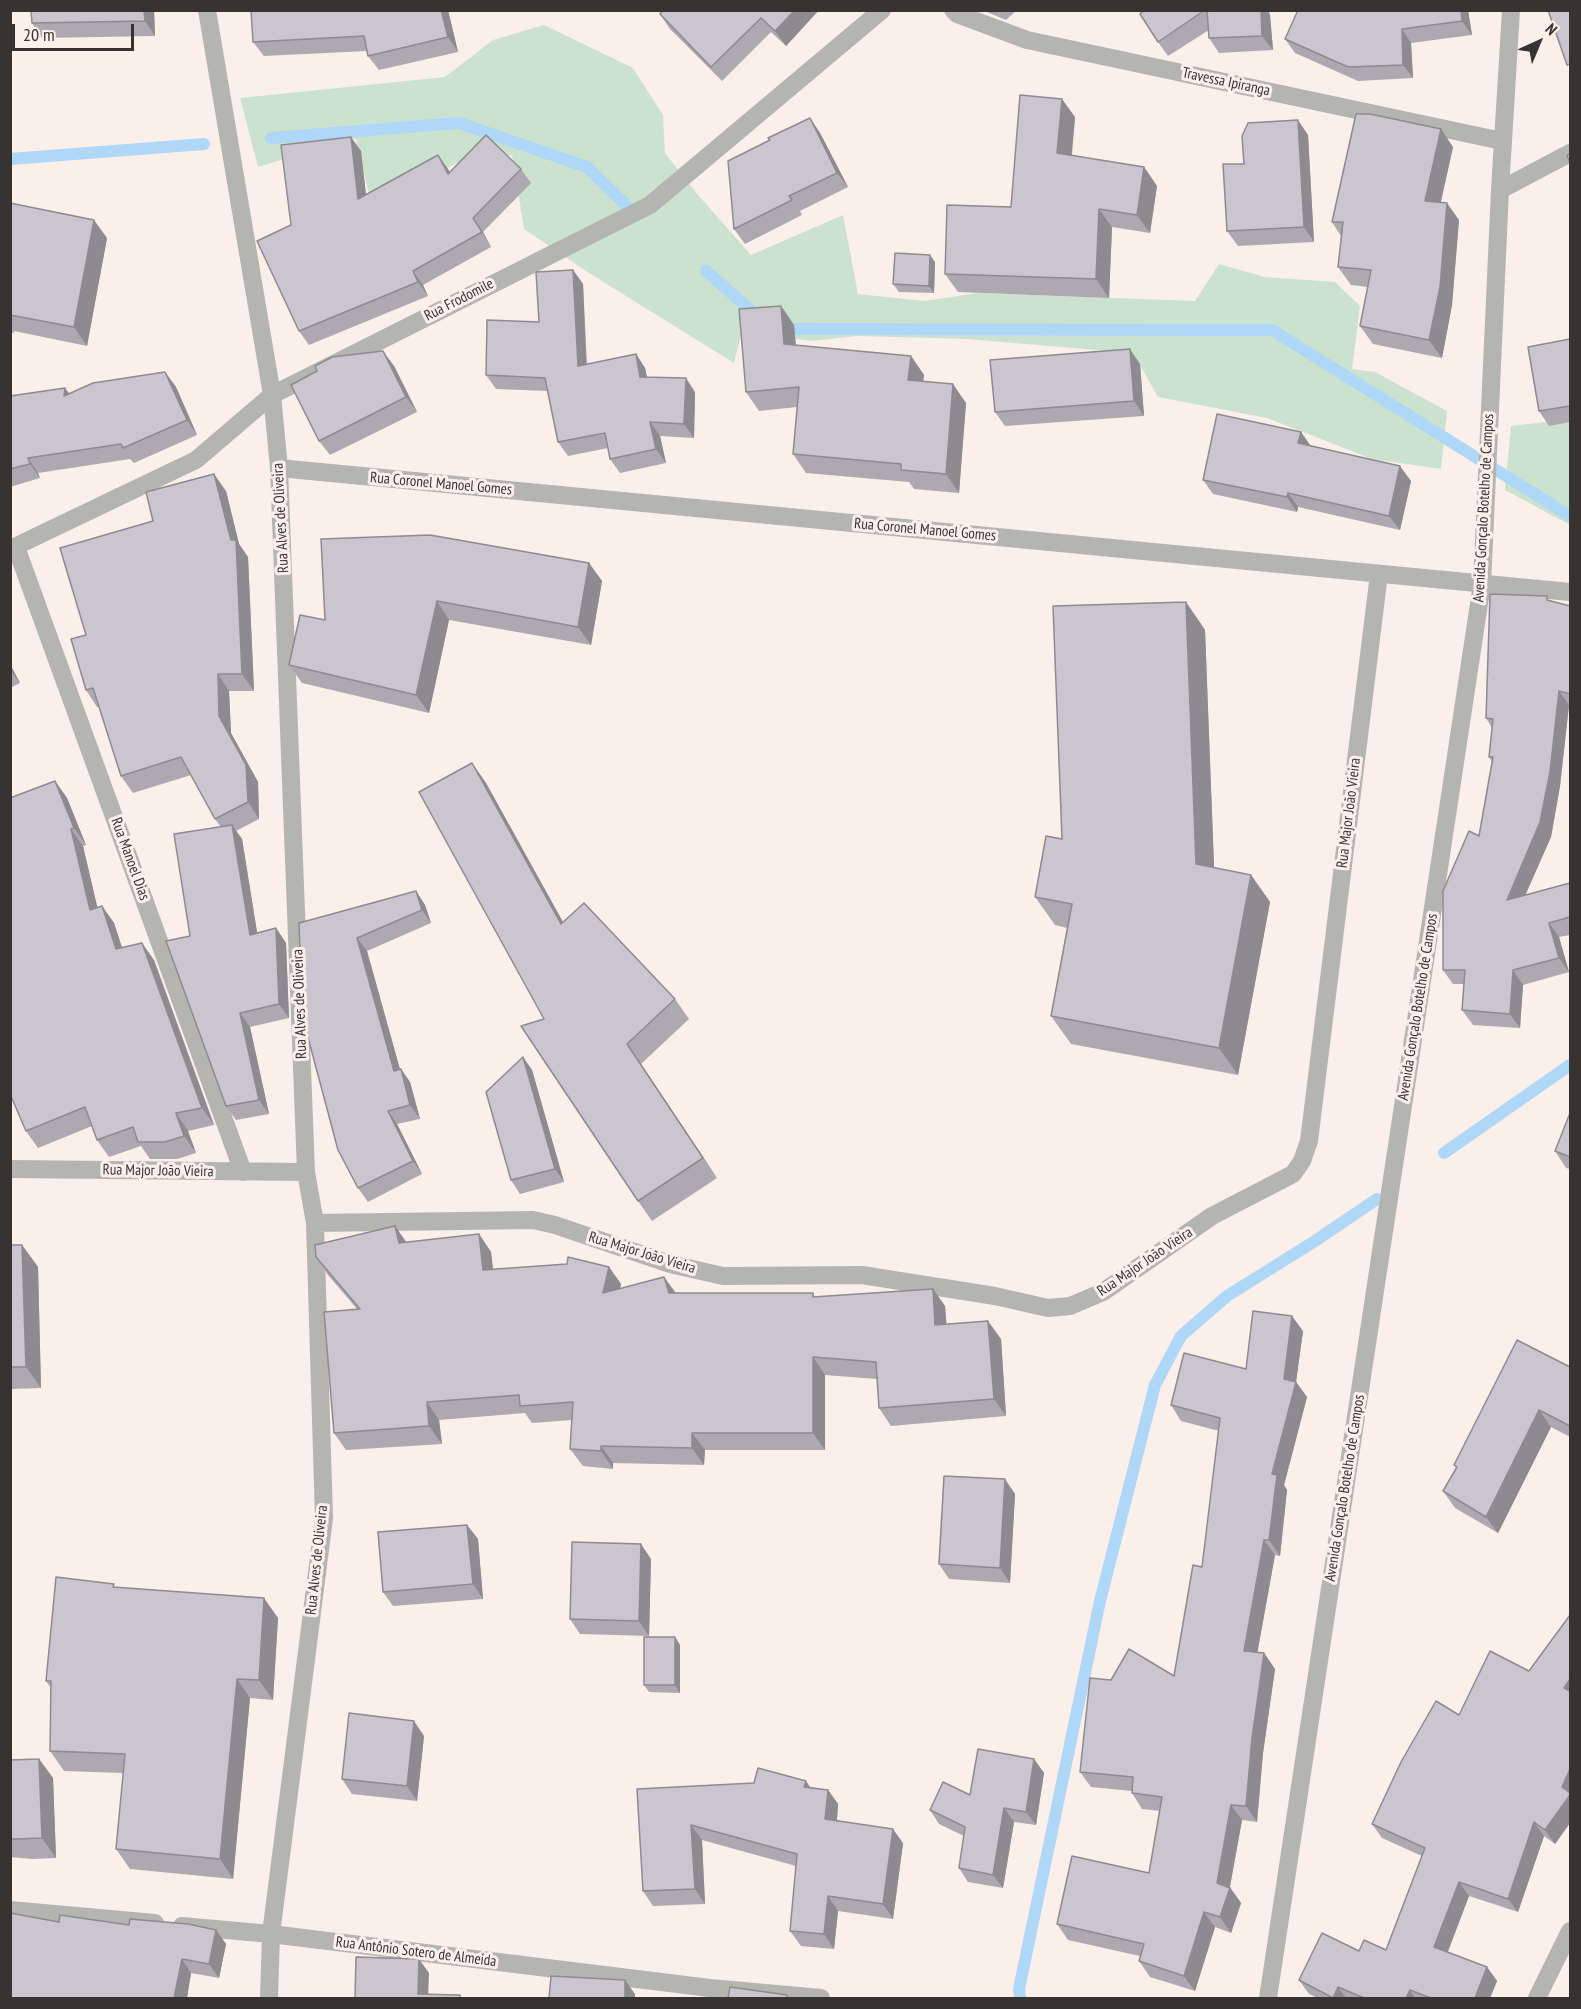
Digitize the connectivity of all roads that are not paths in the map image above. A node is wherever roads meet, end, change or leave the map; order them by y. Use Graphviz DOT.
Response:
graph roads {
  1 [pos="207,10"];
  2 [pos="882,10"];
  3 [pos="953,10"];
  4 [pos="1511,10"];
  5 [pos="1502,141"];
  6 [pos="1570,153"];
  7 [pos="1500,190"];
  8 [pos="272,395"];
  9 [pos="279,468"];
  10 [pos="13,548"];
  11 [pos="1378,574"];
  12 [pos="1482,584"];
  13 [pos="1570,592"];
  14 [pos="10,1168"];
  15 [pos="243,1172"];
  16 [pos="306,1173"];
  17 [pos="315,1223"];
  18 [pos="10,1910"];
  19 [pos="1570,1930"];
  20 [pos="272,1934"];
  21 [pos="709,1993"];
  22 [pos="269,1998"];
  23 [pos="821,1998"];
  24 [pos="1268,1998"];
  25 [pos="1538,1998"];
  1 -- 8 [label="street, Rua Alves de Oliveira"];
  2 -- 8 [label="street, Rua Frodomile"];
  3 -- 5 [label="street, Travessa Ipiranga"];
  4 -- 5 [label="street, Avenida Gonçalo Botelho de Campos"];
  5 -- 7 [label="street, Avenida Gonçalo Botelho de Campos"];
  6 -- 7 [label="street"];
  7 -- 12 [label="street, Avenida Gonçalo Botelho de Campos"];
  8 -- 9 [label="street, Rua Alves de Oliveira"];
  8 -- 10 [label="street, Rua Frodomile"];
  9 -- 11 [label="street, Rua Coronel Manoel Gomes"];
  9 -- 16 [label="street, Rua Alves de Oliveira"];
  10 -- 15 [label="street, Rua Manoel Dias"];
  11 -- 12 [label="street, Rua Coronel Manoel Gomes"];
  11 -- 17 [label="street, Rua Major João Vieira"];
  12 -- 13 [label="street, Rua Coronel Manoel Gomes"];
  12 -- 24 [label="street, Avenida Gonçalo Botelho de Campos"];
  14 -- 15 [label="street, Rua Major João Vieira"];
  15 -- 16 [label="street, Rua Major João Vieira"];
  16 -- 17 [label="street, Rua Alves de Oliveira"];
  17 -- 20 [label="street, Rua Alves de Oliveira"];
  18 -- 20 [label="street, Rua Antônio Sotero de Almeida"];
  19 -- 25 [label="street"];
  20 -- 21 [label="street, Rua Antônio Sotero de Almeida"];
  20 -- 22 [label="street, Rua Alves de Oliveira"];
  21 -- 23 [label="street, Rua Antônio Sotero de Almeida"];
}
